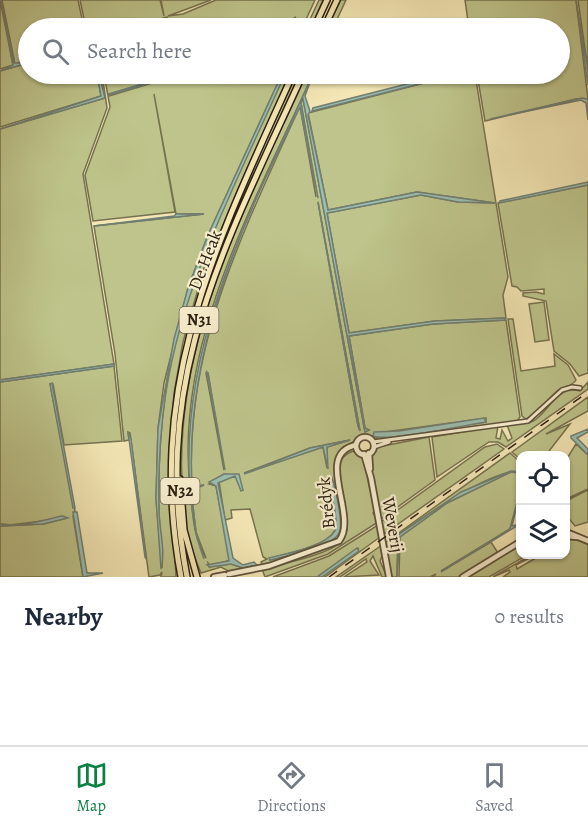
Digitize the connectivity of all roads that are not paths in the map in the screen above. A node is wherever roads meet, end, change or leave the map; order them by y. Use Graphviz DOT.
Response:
graph roads {
  1 [pos="327,0"];
  2 [pos="337,0"];
  3 [pos="319,18"];
  4 [pos="329,18"];
  5 [pos="289,84"];
  6 [pos="298,84"];
  7 [pos="580,388"];
  8 [pos="177,439"];
  9 [pos="373,445"];
  10 [pos="357,447"];
  11 [pos="366,454"];
  12 [pos="570,535"];
  13 [pos="588,541"];
  14 [pos="516,544"];
  15 [pos="184,575"];
  16 [pos="197,577"];
  17 [pos="214,577"];
  18 [pos="389,577"];
  19 [pos="462,577"];
  1 -- 3 [label="highway"];
  2 -- 4 [label="highway"];
  5 -- 15 [label="highway, De Heak / N31"];
  6 -- 8 [label="highway, De Heak / N31"];
  7 -- 9 [label="street"];
  8 -- 15 [label="highway, De Heak / N31"];
  8 -- 16 [label="highway, N32"];
  9 -- 10 [label="street"];
  9 -- 11 [label="street"];
  10 -- 11 [label="street"];
  10 -- 17 [label="street, Brédyk"];
  11 -- 18 [label="street, Weverij"];
  12 -- 13 [label="street"];
  14 -- 19 [label="street"];
}
